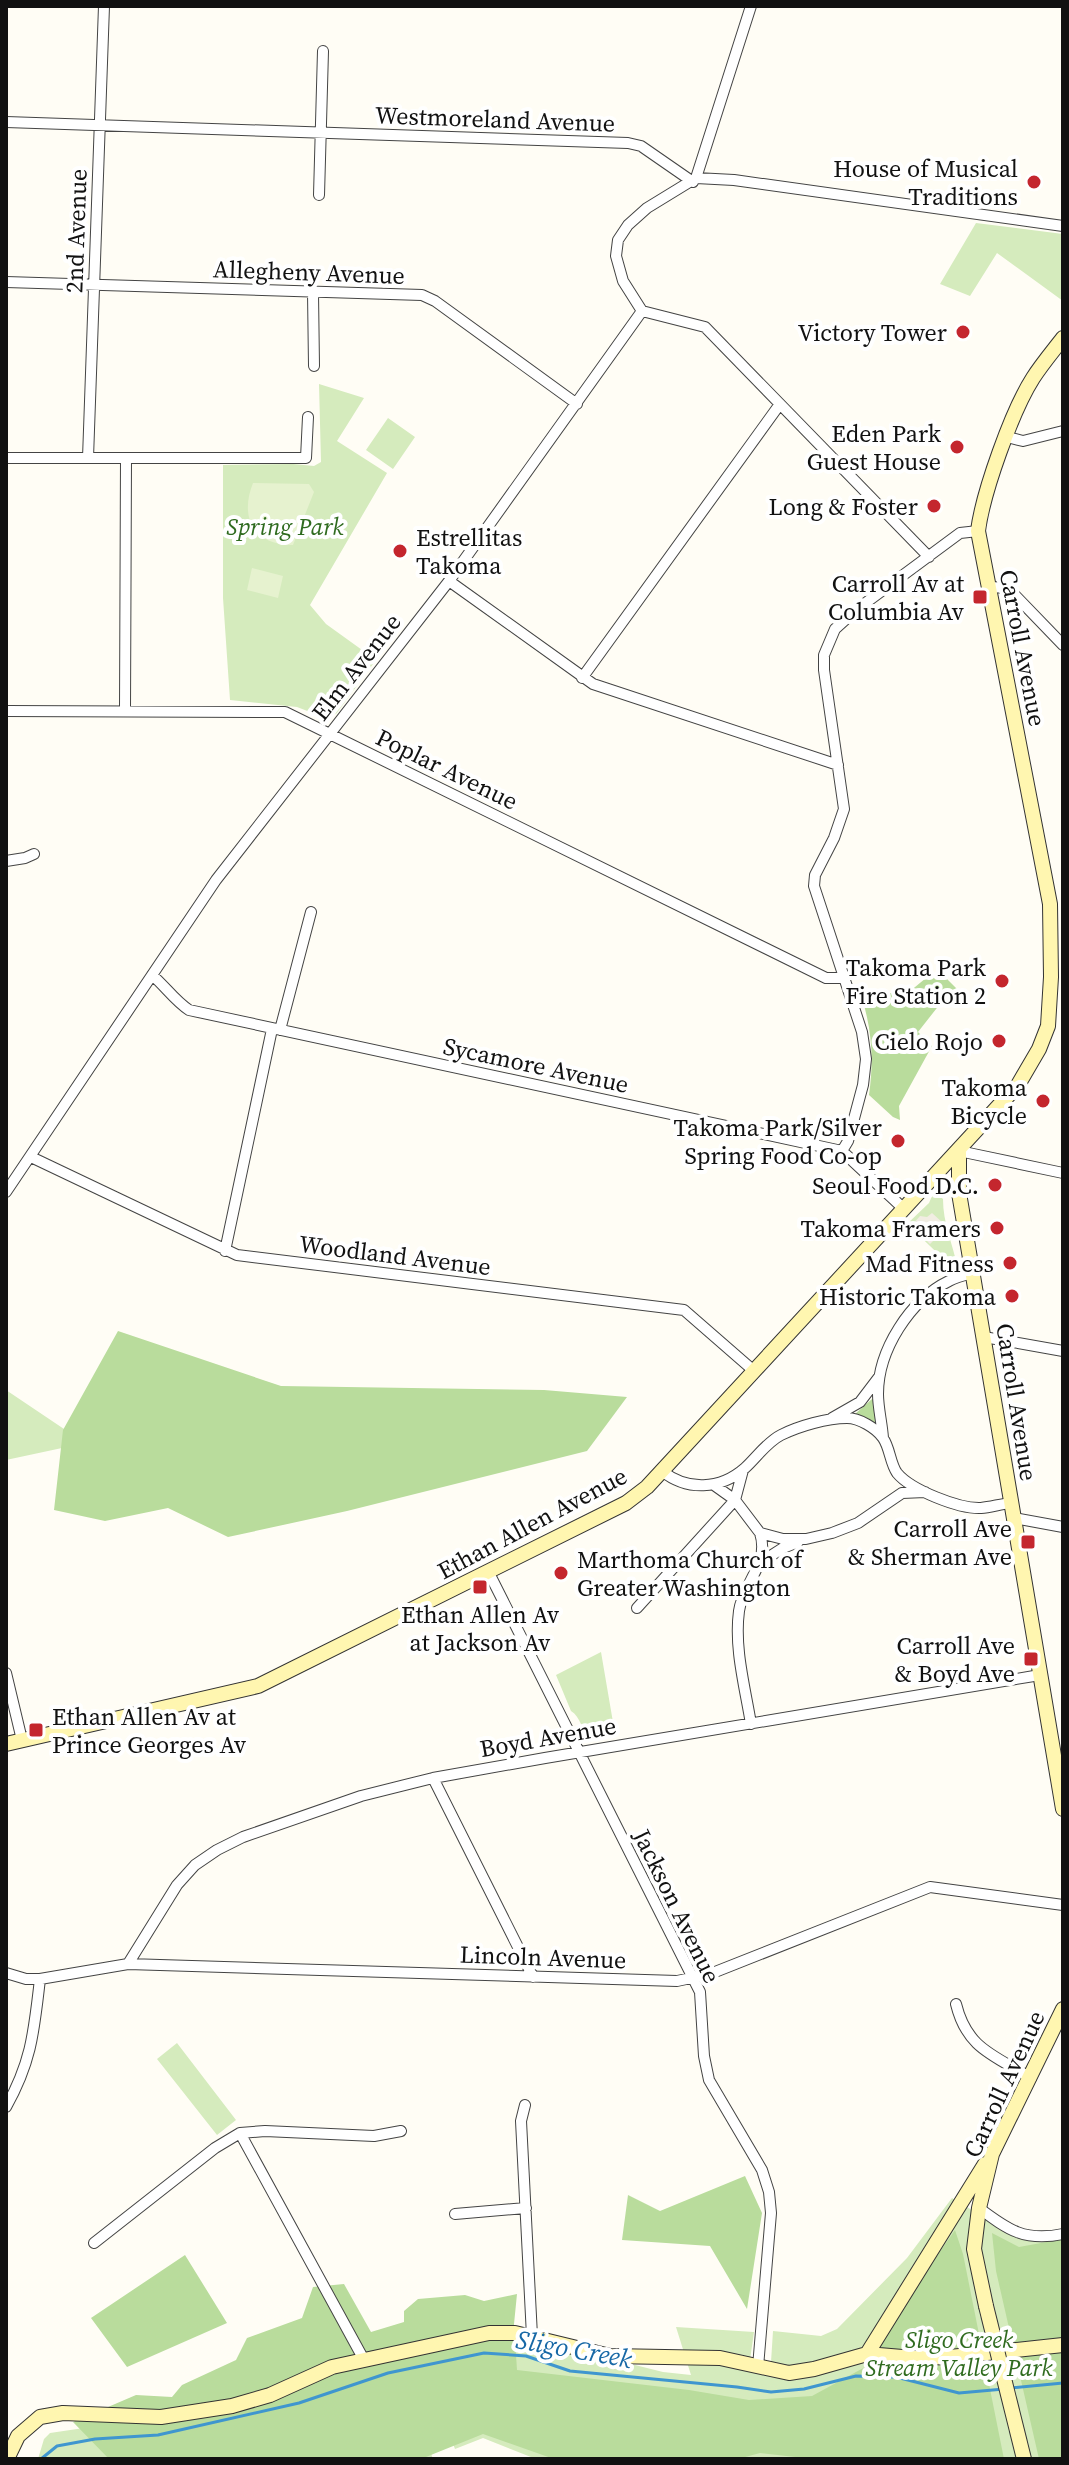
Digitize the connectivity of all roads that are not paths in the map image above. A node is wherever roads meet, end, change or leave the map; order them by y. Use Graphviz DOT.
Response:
graph roads {
  1 [pos="104,6"];
  2 [pos="751,6"];
  3 [pos="323,51"];
  4 [pos="6,122"];
  5 [pos="101,124"];
  6 [pos="321,132"];
  7 [pos="695,180"];
  8 [pos="319,195"];
  9 [pos="1063,226"];
  10 [pos="6,282"];
  11 [pos="94,285"];
  12 [pos="313,293"];
  13 [pos="642,311"];
  14 [pos="1063,338"];
  15 [pos="314,366"];
  16 [pos="577,404"];
  17 [pos="780,404"];
  18 [pos="308,417"];
  19 [pos="1063,431"];
  20 [pos="1007,437"];
  21 [pos="6,458"];
  22 [pos="88,458"];
  23 [pos="126,458"];
  24 [pos="978,531"];
  25 [pos="929,557"];
  26 [pos="449,581"];
  27 [pos="990,587"];
  28 [pos="1063,645"];
  29 [pos="582,678"];
  30 [pos="6,711"];
  31 [pos="125,711"];
  32 [pos="329,734"];
  33 [pos="838,765"];
  34 [pos="34,854"];
  35 [pos="6,861"];
  36 [pos="311,912"];
  37 [pos="152,975"];
  38 [pos="843,978"];
  39 [pos="1056,1006"];
  40 [pos="276,1030"];
  41 [pos="842,1151"];
  42 [pos="959,1151"];
  43 [pos="31,1157"];
  44 [pos="6,1166"];
  45 [pos="1063,1173"];
  46 [pos="18,1175"];
  47 [pos="6,1192"];
  48 [pos="904,1209"];
  49 [pos="225,1251"];
  50 [pos="973,1273"];
  51 [pos="984,1337"];
  52 [pos="1063,1351"];
  53 [pos="754,1371"];
  54 [pos="881,1373"];
  55 [pos="830,1420"];
  56 [pos="883,1438"];
  57 [pos="743,1470"];
  58 [pos="662,1471"];
  59 [pos="897,1473"];
  60 [pos="714,1485"];
  61 [pos="925,1492"];
  62 [pos="738,1504"];
  63 [pos="881,1505"];
  64 [pos="1013,1511"];
  65 [pos="1063,1527"];
  66 [pos="760,1533"];
  67 [pos="806,1539"];
  68 [pos="761,1562"];
  69 [pos="489,1573"];
  70 [pos="637,1608"];
  71 [pos="6,1673"];
  72 [pos="1040,1675"];
  73 [pos="751,1724"];
  74 [pos="22,1740"];
  75 [pos="6,1744"];
  76 [pos="580,1752"];
  77 [pos="433,1778"];
  78 [pos="1063,1809"];
  79 [pos="1063,1905"];
  80 [pos="128,1964"];
  81 [pos="6,1973"];
  82 [pos="533,1977"];
  83 [pos="693,1977"];
  84 [pos="40,1979"];
  85 [pos="956,2004"];
  86 [pos="1063,2009"];
  87 [pos="1031,2078"];
  88 [pos="525,2105"];
  89 [pos="6,2107"];
  90 [pos="401,2131"];
  91 [pos="240,2133"];
  92 [pos="992,2154"];
  93 [pos="526,2208"];
  94 [pos="979,2208"];
  95 [pos="455,2214"];
  96 [pos="1063,2234"];
  97 [pos="94,2243"];
  98 [pos="532,2336"];
  99 [pos="1063,2345"];
  100 [pos="867,2354"];
  101 [pos="363,2358"];
  102 [pos="758,2367"];
  103 [pos="7,2459"];
  104 [pos="1024,2459"];
  1 -- 5 [label="street, 2nd Avenue"];
  2 -- 7 [label="street"];
  3 -- 6 [label="street"];
  4 -- 5 [label="street, Westmoreland Avenue"];
  5 -- 6 [label="street, Westmoreland Avenue"];
  5 -- 11 [label="street, 2nd Avenue"];
  6 -- 7 [label="street, Westmoreland Avenue"];
  6 -- 8 [label="street"];
  7 -- 9 [label="street"];
  7 -- 13 [label="street"];
  10 -- 11 [label="street, Allegheny Avenue"];
  11 -- 12 [label="street, Allegheny Avenue"];
  11 -- 22 [label="street, 2nd Avenue"];
  12 -- 15 [label="street"];
  12 -- 16 [label="street, Allegheny Avenue"];
  13 -- 16 [label="street, Elm Avenue"];
  13 -- 17 [label="street"];
  14 -- 20 [label="main road, Carroll Avenue"];
  16 -- 26 [label="street, Elm Avenue"];
  17 -- 25 [label="street"];
  17 -- 29 [label="street"];
  18 -- 23 [label="street"];
  19 -- 20 [label="street"];
  20 -- 24 [label="main road, Carroll Avenue"];
  21 -- 22 [label="street"];
  22 -- 23 [label="street"];
  23 -- 31 [label="street"];
  24 -- 25 [label="street"];
  24 -- 27 [label="main road, Carroll Avenue"];
  25 -- 33 [label="street"];
  26 -- 29 [label="street"];
  26 -- 32 [label="street, Elm Avenue"];
  27 -- 28 [label="street"];
  27 -- 39 [label="main road, Carroll Avenue"];
  29 -- 33 [label="street"];
  30 -- 31 [label="street, Poplar Avenue"];
  31 -- 32 [label="street, Poplar Avenue"];
  32 -- 37 [label="street, Elm Avenue"];
  32 -- 38 [label="street, Poplar Avenue"];
  33 -- 38 [label="street"];
  34 -- 35 [label="street"];
  36 -- 40 [label="street"];
  37 -- 40 [label="street, Sycamore Avenue"];
  37 -- 43 [label="street, Elm Avenue"];
  38 -- 41 [label="street"];
  39 -- 42 [label="main road, Carroll Avenue"];
  40 -- 41 [label="street, Sycamore Avenue"];
  40 -- 49 [label="street"];
  41 -- 48 [label="street"];
  42 -- 45 [label="street"];
  42 -- 48 [label="main road, Ethan Allen Avenue"];
  42 -- 50 [label="main road, Carroll Avenue"];
  43 -- 46 [label="street, Elm Avenue"];
  43 -- 49 [label="street, Woodland Avenue"];
  44 -- 46 [label="street"];
  46 -- 47 [label="street, Elm Avenue"];
  48 -- 53 [label="main road, Ethan Allen Avenue"];
  49 -- 53 [label="street, Woodland Avenue"];
  50 -- 51 [label="main road, Carroll Avenue"];
  50 -- 54 [label="street"];
  51 -- 52 [label="street"];
  51 -- 64 [label="main road, Carroll Avenue"];
  53 -- 58 [label="main road, Ethan Allen Avenue"];
  54 -- 55 [label="street"];
  54 -- 56 [label="street"];
  55 -- 56 [label="street"];
  55 -- 57 [label="street"];
  56 -- 59 [label="street"];
  57 -- 60 [label="street"];
  57 -- 62 [label="street"];
  58 -- 60 [label="street"];
  58 -- 69 [label="main road, Ethan Allen Avenue"];
  59 -- 61 [label="street"];
  59 -- 63 [label="street"];
  60 -- 62 [label="street"];
  61 -- 63 [label="street"];
  61 -- 64 [label="street"];
  62 -- 66 [label="street"];
  62 -- 70 [label="street"];
  63 -- 67 [label="street"];
  64 -- 65 [label="street"];
  64 -- 72 [label="main road, Carroll Avenue"];
  66 -- 67 [label="street"];
  66 -- 68 [label="street"];
  67 -- 68 [label="street"];
  68 -- 73 [label="street"];
  69 -- 74 [label="main road, Ethan Allen Avenue"];
  69 -- 76 [label="street, Jackson Avenue"];
  71 -- 74 [label="street"];
  72 -- 73 [label="street, Boyd Avenue"];
  72 -- 78 [label="main road, Carroll Avenue"];
  73 -- 76 [label="street, Boyd Avenue"];
  74 -- 75 [label="main road, Ethan Allen Avenue"];
  76 -- 77 [label="street, Boyd Avenue"];
  76 -- 83 [label="street, Jackson Avenue"];
  77 -- 80 [label="street, Boyd Avenue"];
  77 -- 82 [label="street"];
  79 -- 83 [label="street, Lincoln Avenue"];
  80 -- 82 [label="street, Lincoln Avenue"];
  80 -- 84 [label="street, Lincoln Avenue"];
  81 -- 84 [label="street, Lincoln Avenue"];
  82 -- 83 [label="street, Lincoln Avenue"];
  83 -- 102 [label="street, Jackson Avenue"];
  84 -- 89 [label="street"];
  85 -- 87 [label="street"];
  86 -- 87 [label="main road, Carroll Avenue"];
  87 -- 92 [label="main road, Carroll Avenue"];
  88 -- 93 [label="street"];
  90 -- 91 [label="street"];
  91 -- 97 [label="street"];
  91 -- 101 [label="street"];
  92 -- 94 [label="main road, Carroll Avenue"];
  92 -- 100 [label="main road"];
  93 -- 95 [label="street"];
  93 -- 98 [label="street"];
  94 -- 96 [label="street"];
  94 -- 104 [label="main road, Carroll Avenue, bridge"];
  98 -- 101 [label="main road"];
  98 -- 102 [label="main road"];
  99 -- 100 [label="main road"];
  100 -- 102 [label="main road"];
  101 -- 103 [label="main road"];
}
